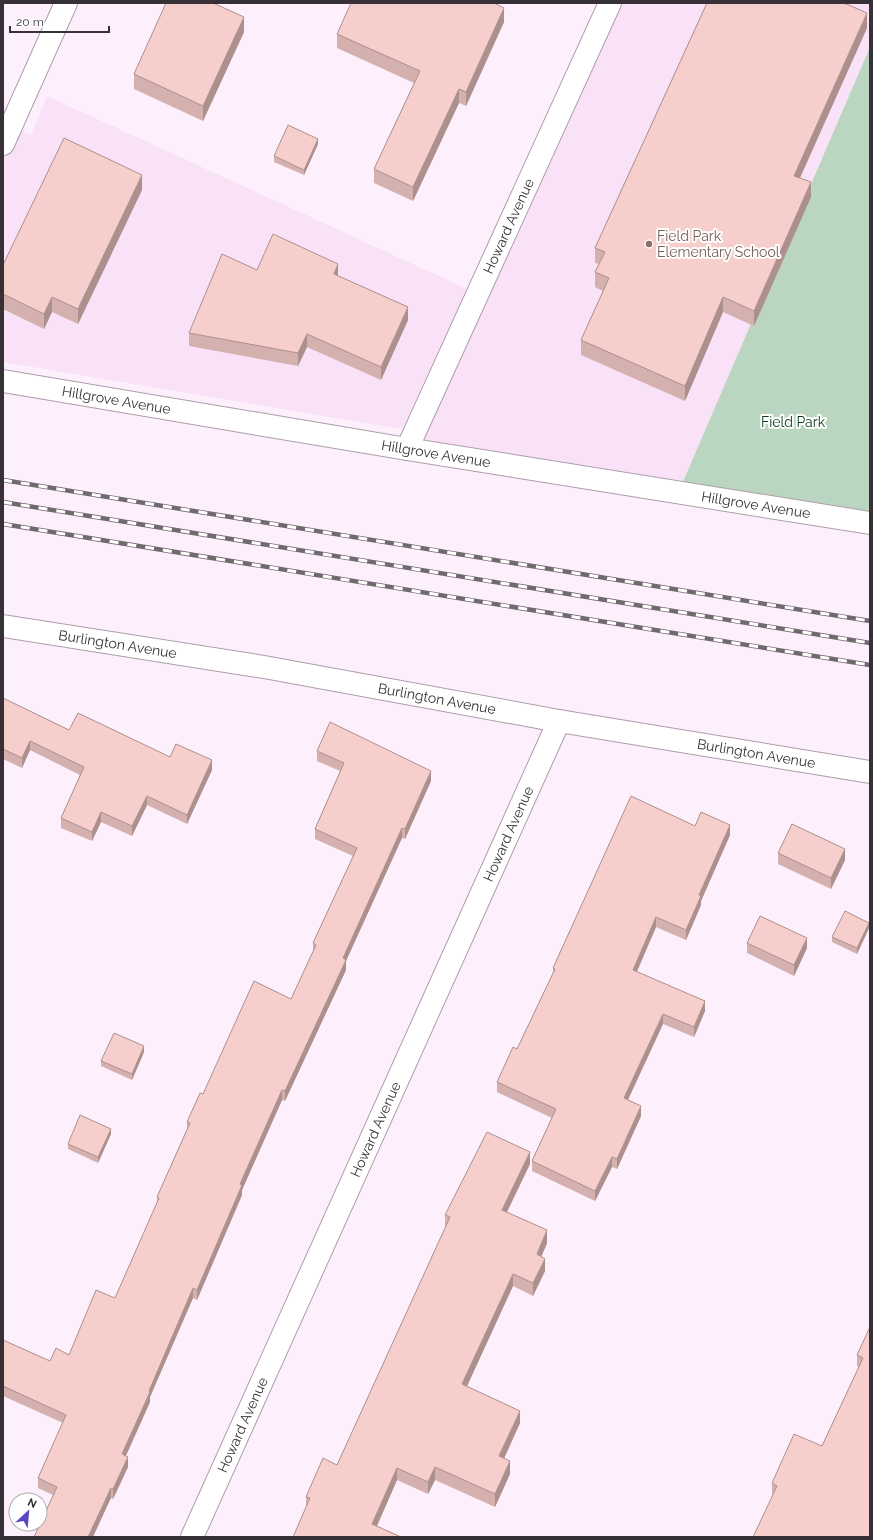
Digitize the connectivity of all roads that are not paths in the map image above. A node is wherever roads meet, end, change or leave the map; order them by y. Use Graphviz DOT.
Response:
graph roads {
  1 [pos="66,3"];
  2 [pos="610,3"];
  3 [pos="3,144"];
  4 [pos="3,381"];
  5 [pos="407,449"];
  6 [pos="870,523"];
  7 [pos="3,626"];
  8 [pos="559,721"];
  9 [pos="870,772"];
  10 [pos="192,1537"];
  1 -- 3 [label="street"];
  2 -- 5 [label="street, Howard Avenue"];
  4 -- 5 [label="street, Hillgrove Avenue"];
  5 -- 6 [label="street, Hillgrove Avenue"];
  7 -- 8 [label="street, Burlington Avenue"];
  8 -- 9 [label="street, Burlington Avenue"];
  8 -- 10 [label="street, Howard Avenue"];
}
